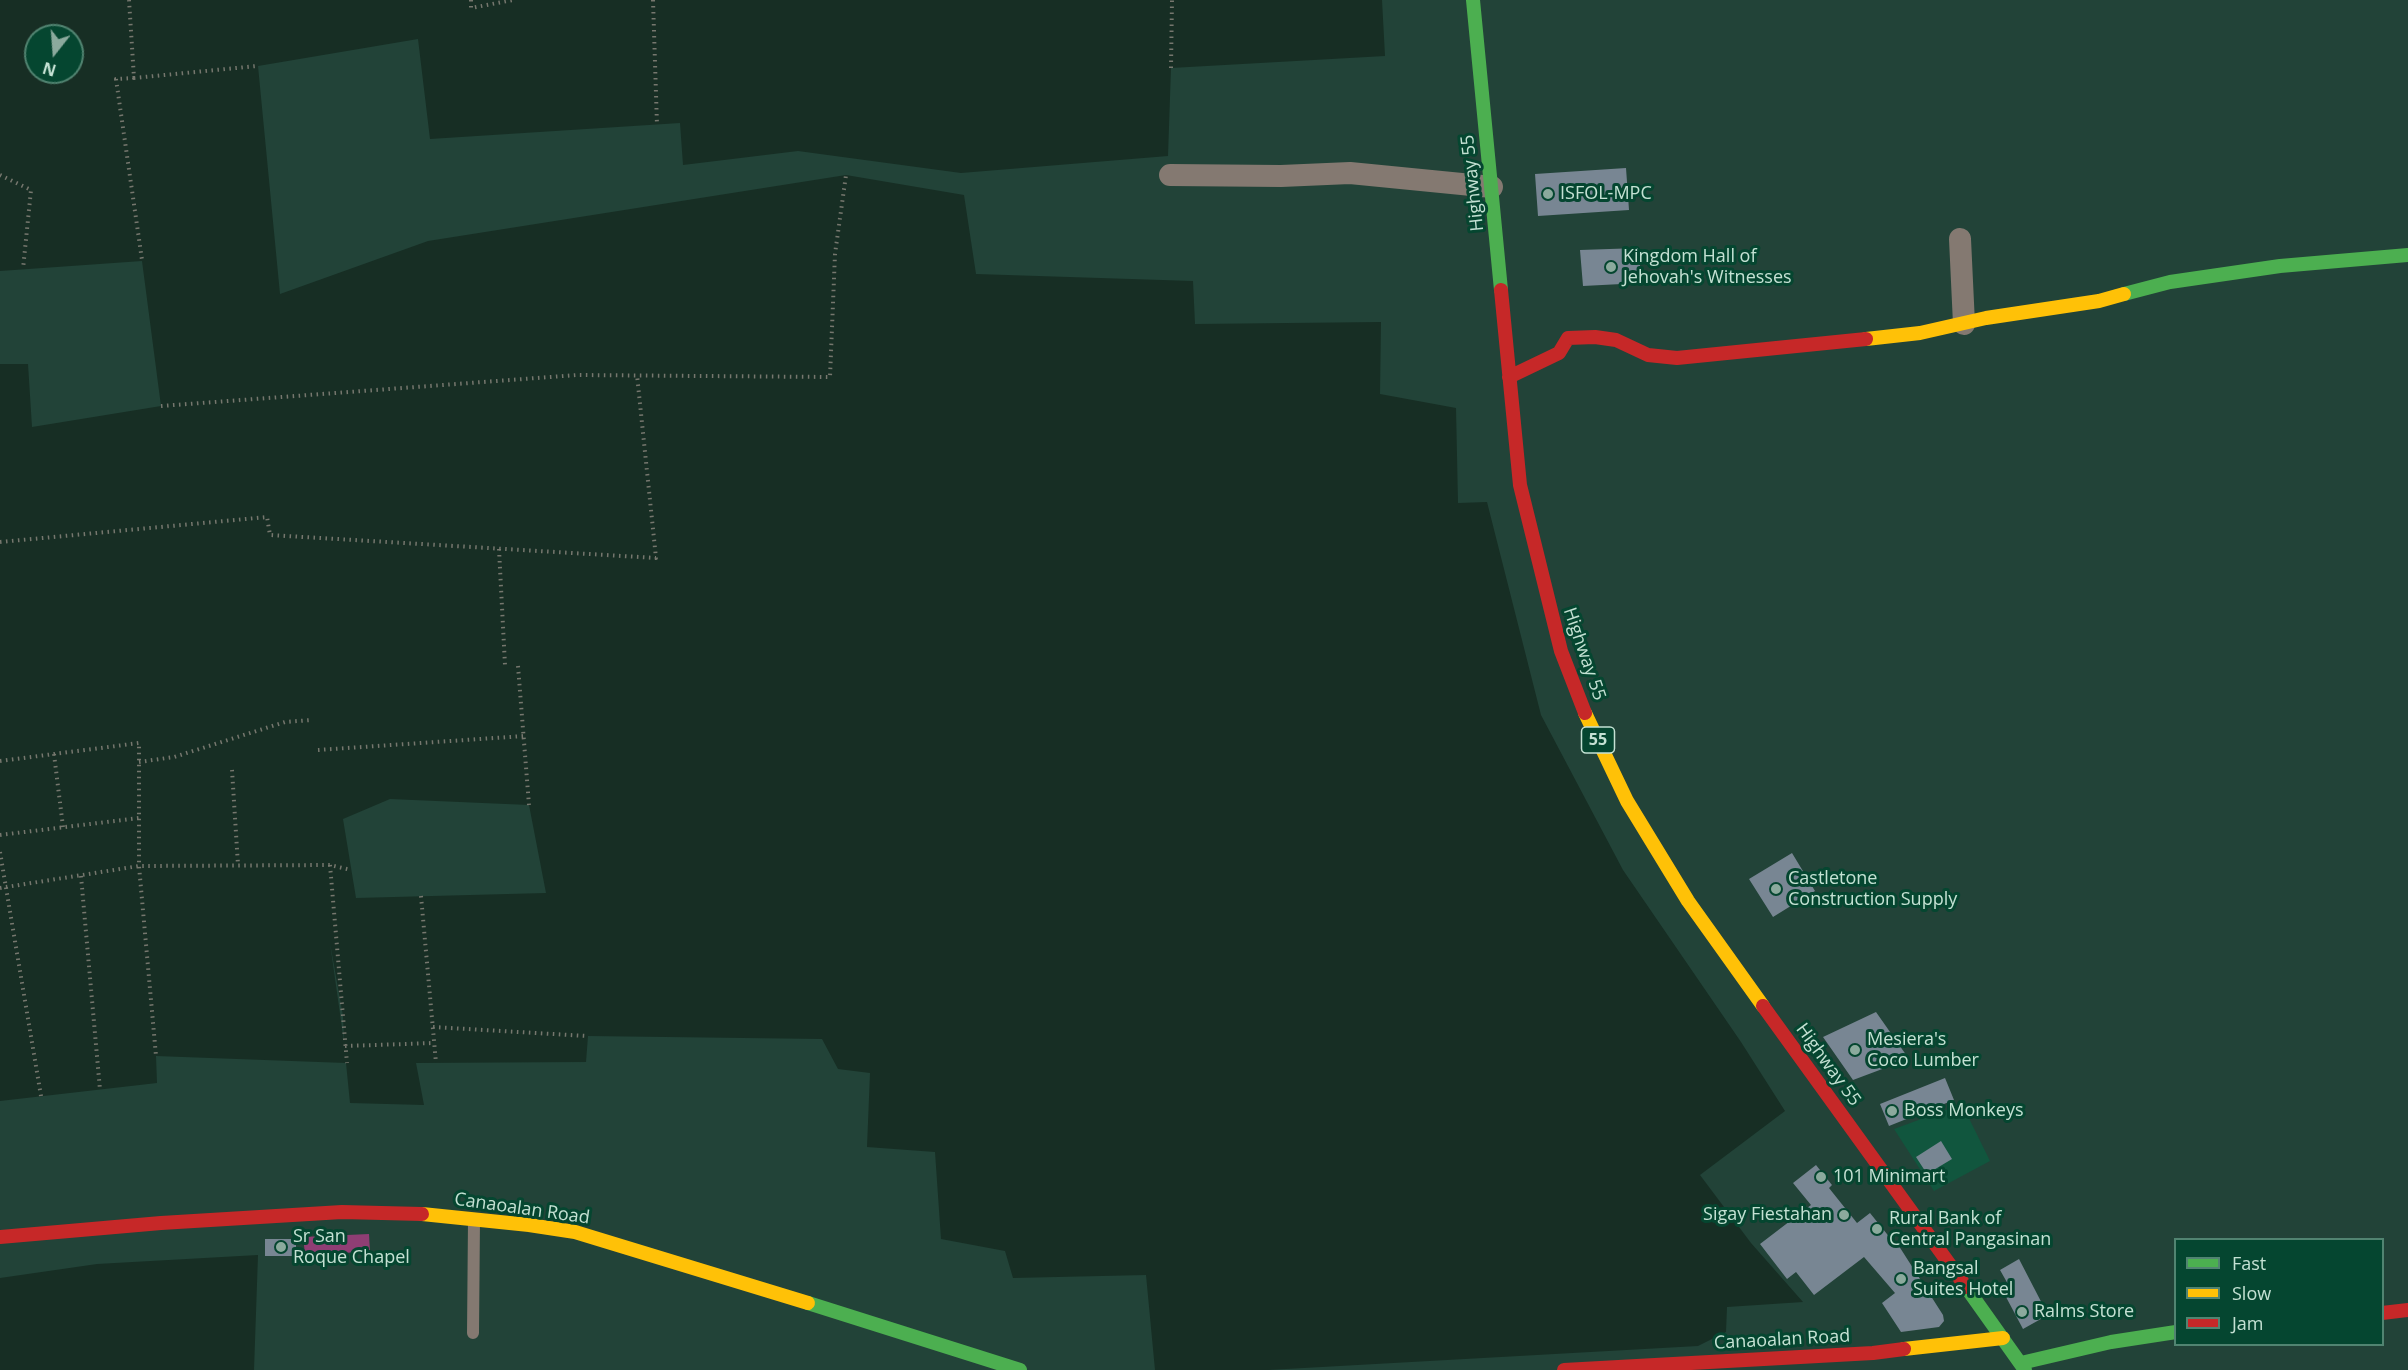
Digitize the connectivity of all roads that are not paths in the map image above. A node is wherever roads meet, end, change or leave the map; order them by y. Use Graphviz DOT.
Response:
graph roads {
  1 [pos="1473,0"];
  2 [pos="1170,175"];
  3 [pos="1492,187"];
  4 [pos="1960,239"];
  5 [pos="2408,255"];
  6 [pos="1964,324"];
  7 [pos="1509,377"];
  8 [pos="474,1219"];
  9 [pos="0,1237"];
  10 [pos="2408,1310"];
  11 [pos="2384,1312"];
  12 [pos="2174,1332"];
  13 [pos="473,1333"];
  14 [pos="2002,1338"];
  15 [pos="2023,1366"];
  16 [pos="1020,1370"];
  17 [pos="1564,1370"];
  1 -- 3 [label="main road, Highway 55 / 55"];
  2 -- 3 [label="street"];
  3 -- 7 [label="main road, Highway 55 / 55"];
  4 -- 6 [label="street"];
  5 -- 6 [label="main road"];
  6 -- 7 [label="main road"];
  7 -- 14 [label="main road, Highway 55 / 55"];
  8 -- 9 [label="main road, Canaoalan Road"];
  8 -- 13 [label="lane"];
  8 -- 16 [label="main road, Canaoalan Road"];
  10 -- 11 [label="main road"];
  12 -- 15 [label="main road"];
  14 -- 15 [label="main road, Highway 55 / 55"];
  14 -- 17 [label="main road, Canaoalan Road"];
}
